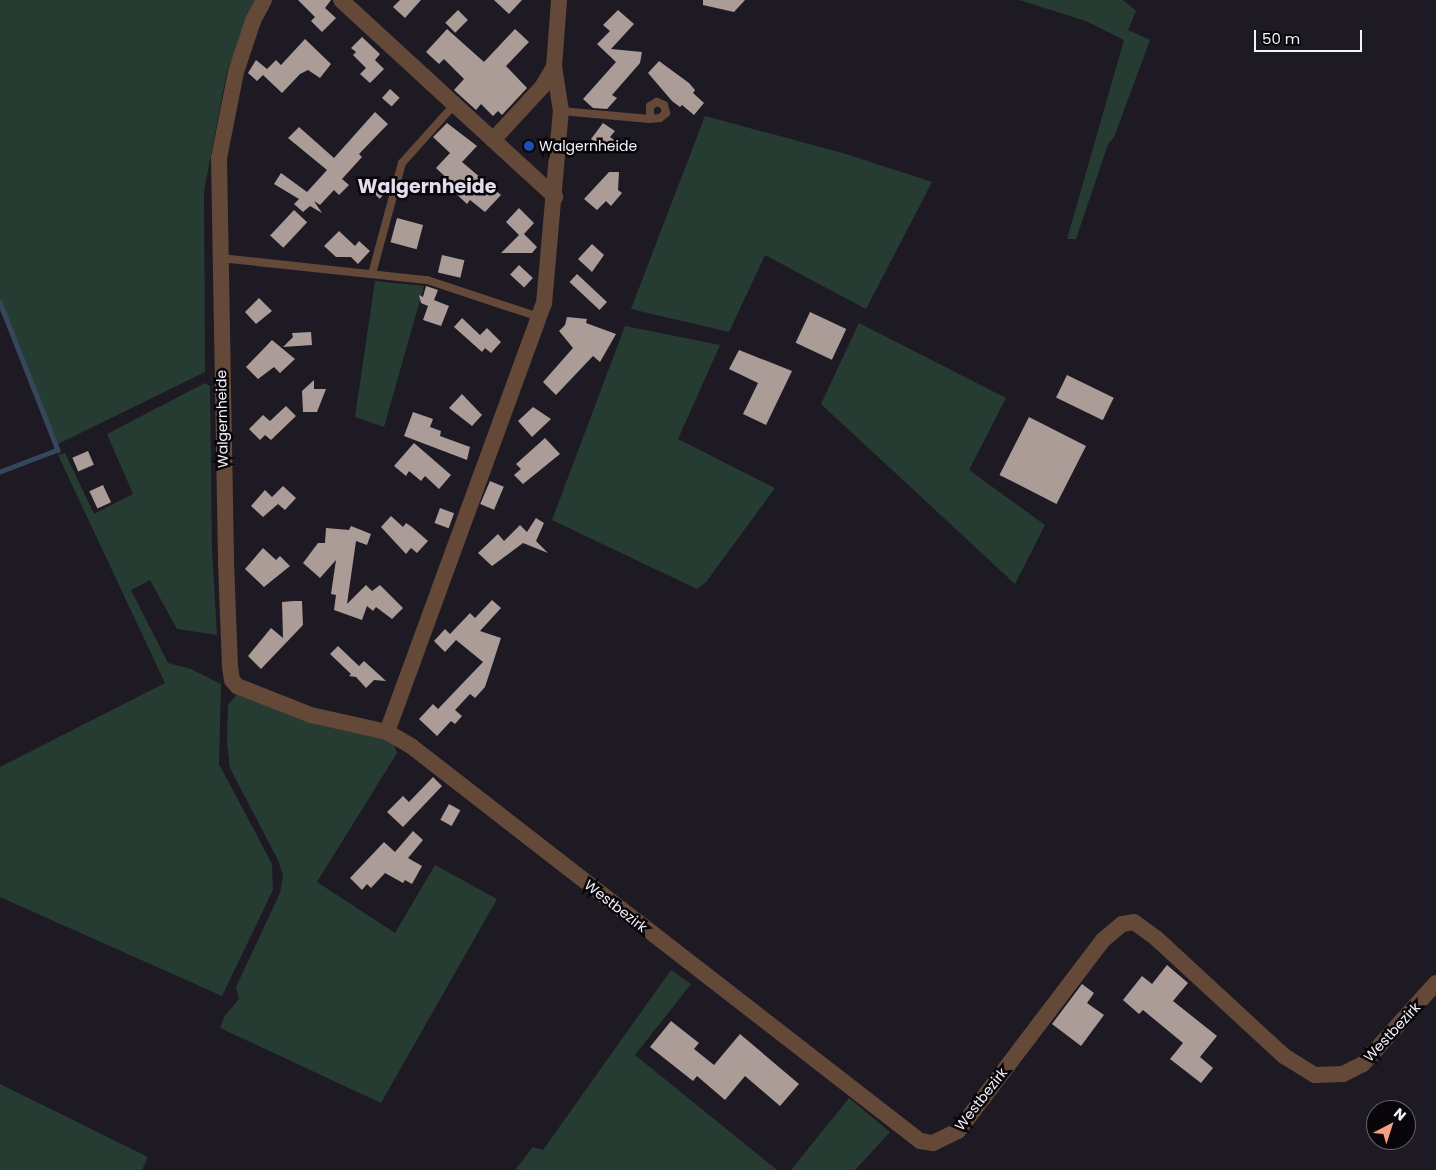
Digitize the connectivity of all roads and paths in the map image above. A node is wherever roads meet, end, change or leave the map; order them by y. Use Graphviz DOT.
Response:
graph roads {
  1 [pos="264,0"];
  2 [pos="341,0"];
  3 [pos="559,0"];
  4 [pos="554,68"];
  5 [pos="454,105"];
  6 [pos="561,111"];
  7 [pos="650,119"];
  8 [pos="493,140"];
  9 [pos="555,197"];
  10 [pos="218,258"];
  11 [pos="372,274"];
  12 [pos="540,318"];
  13 [pos="387,732"];
  14 [pos="410,746"];
  15 [pos="1436,983"];
  1 -- 10 [label="street, Walgernheide"];
  2 -- 5 [label="street"];
  3 -- 4 [label="street"];
  4 -- 6 [label="street"];
  4 -- 8 [label="street"];
  5 -- 8 [label="street"];
  5 -- 11 [label="lane"];
  6 -- 7 [label="lane"];
  6 -- 9 [label="street"];
  8 -- 9 [label="street"];
  9 -- 12 [label="street"];
  10 -- 11 [label="lane"];
  10 -- 13 [label="street, Walgernheide"];
  11 -- 12 [label="lane"];
  12 -- 13 [label="street"];
  13 -- 14 [label="street, Walgernheide"];
  14 -- 15 [label="street, Westbezirk"];
}
